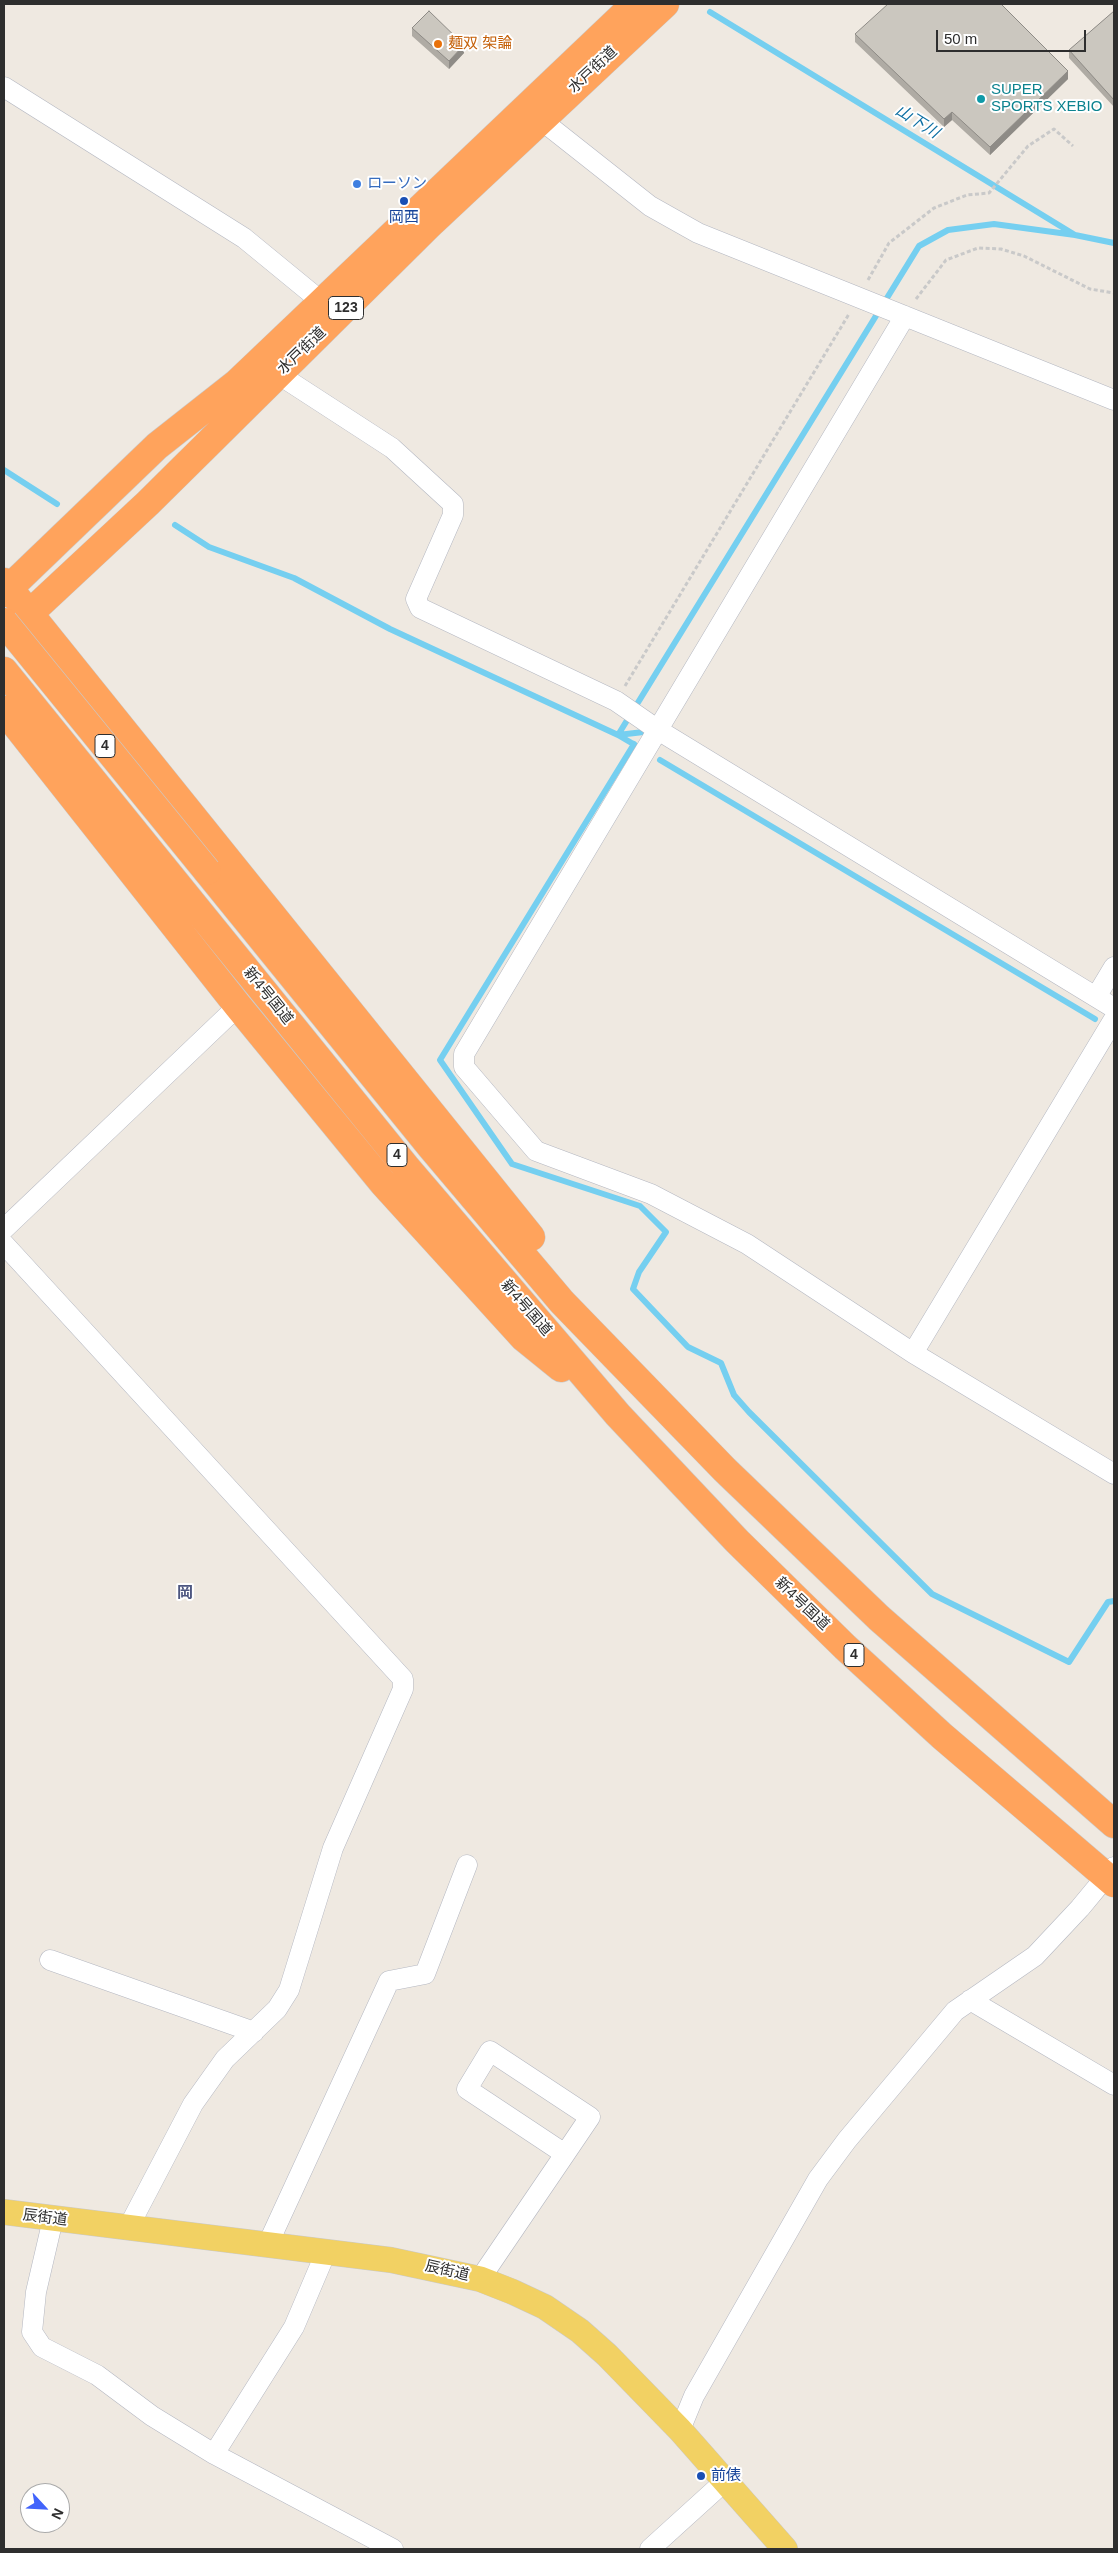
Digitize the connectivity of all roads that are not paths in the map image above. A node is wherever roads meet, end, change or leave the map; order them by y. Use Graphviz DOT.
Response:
graph roads {
  1 [pos="635,4"];
  2 [pos="665,4"];
  3 [pos="4,87"];
  4 [pos="532,113"];
  5 [pos="330,308"];
  6 [pos="905,316"];
  7 [pos="278,374"];
  8 [pos="1114,400"];
  9 [pos="5,588"];
  10 [pos="16,618"];
  11 [pos="4,637"];
  12 [pos="4,672"];
  13 [pos="4,710"];
  14 [pos="658,730"];
  15 [pos="1114,967"];
  16 [pos="1096,997"];
  17 [pos="238,1006"];
  18 [pos="1114,1008"];
  19 [pos="1114,1019"];
  20 [pos="4,1229"];
  21 [pos="4,1244"];
  22 [pos="913,1353"];
  23 [pos="646,1387"];
  24 [pos="618,1415"];
  25 [pos="1114,1474"];
  26 [pos="1114,1824"];
  27 [pos="467,1864"];
  28 [pos="1112,1875"];
  29 [pos="50,1960"];
  30 [pos="970,2000"];
  31 [pos="254,2032"];
  32 [pos="1114,2085"];
  33 [pos="565,2154"];
  34 [pos="4,2212"];
  35 [pos="53,2219"];
  36 [pos="128,2228"];
  37 [pos="267,2246"];
  38 [pos="326,2252"];
  39 [pos="480,2279"];
  40 [pos="680,2430"];
  41 [pos="214,2454"];
  42 [pos="725,2482"];
  43 [pos="393,2549"];
  44 [pos="650,2549"];
  45 [pos="785,2549"];
  1 -- 4 [label="highway, 水戸街道 / 123"];
  2 -- 4 [label="highway, 水戸街道 / 123"];
  3 -- 5 [label="street"];
  4 -- 5 [label="highway, 水戸街道 / 123"];
  4 -- 6 [label="street"];
  5 -- 7 [label="highway, 水戸街道 / 123"];
  5 -- 9 [label="highway, 水戸街道 / 123"];
  6 -- 8 [label="street"];
  6 -- 14 [label="street"];
  7 -- 10 [label="highway, 水戸街道 / 123"];
  7 -- 14 [label="street"];
  9 -- 10 [label="highway"];
  10 -- 11 [label="highway, 水戸街道 / 123"];
  10 -- 23 [label="highway"];
  10 -- 23 [label="highway, 新4号国道 / 4, bridge"];
  12 -- 24 [label="highway, 新4号国道 / 4"];
  13 -- 17 [label="highway"];
  14 -- 16 [label="street"];
  14 -- 22 [label="street"];
  15 -- 16 [label="street"];
  16 -- 18 [label="street"];
  17 -- 20 [label="street"];
  17 -- 24 [label="highway"];
  19 -- 22 [label="street"];
  21 -- 31 [label="street"];
  22 -- 25 [label="street"];
  23 -- 26 [label="highway, 新4号国道 / 4"];
  24 -- 28 [label="highway, 新4号国道 / 4"];
  27 -- 37 [label="street"];
  28 -- 30 [label="street"];
  29 -- 31 [label="street"];
  30 -- 32 [label="street"];
  30 -- 40 [label="street"];
  31 -- 36 [label="street"];
  33 -- 33 [label="street"];
  33 -- 39 [label="street"];
  34 -- 35 [label="main road, 辰街道"];
  35 -- 36 [label="main road, 辰街道"];
  35 -- 41 [label="street"];
  36 -- 37 [label="main road, 辰街道"];
  37 -- 38 [label="main road, 辰街道"];
  38 -- 39 [label="main road, 辰街道"];
  38 -- 41 [label="street"];
  39 -- 40 [label="main road, 辰街道"];
  40 -- 42 [label="main road, 辰街道"];
  41 -- 43 [label="street"];
  42 -- 44 [label="street"];
  42 -- 45 [label="main road, 辰街道"];
}
